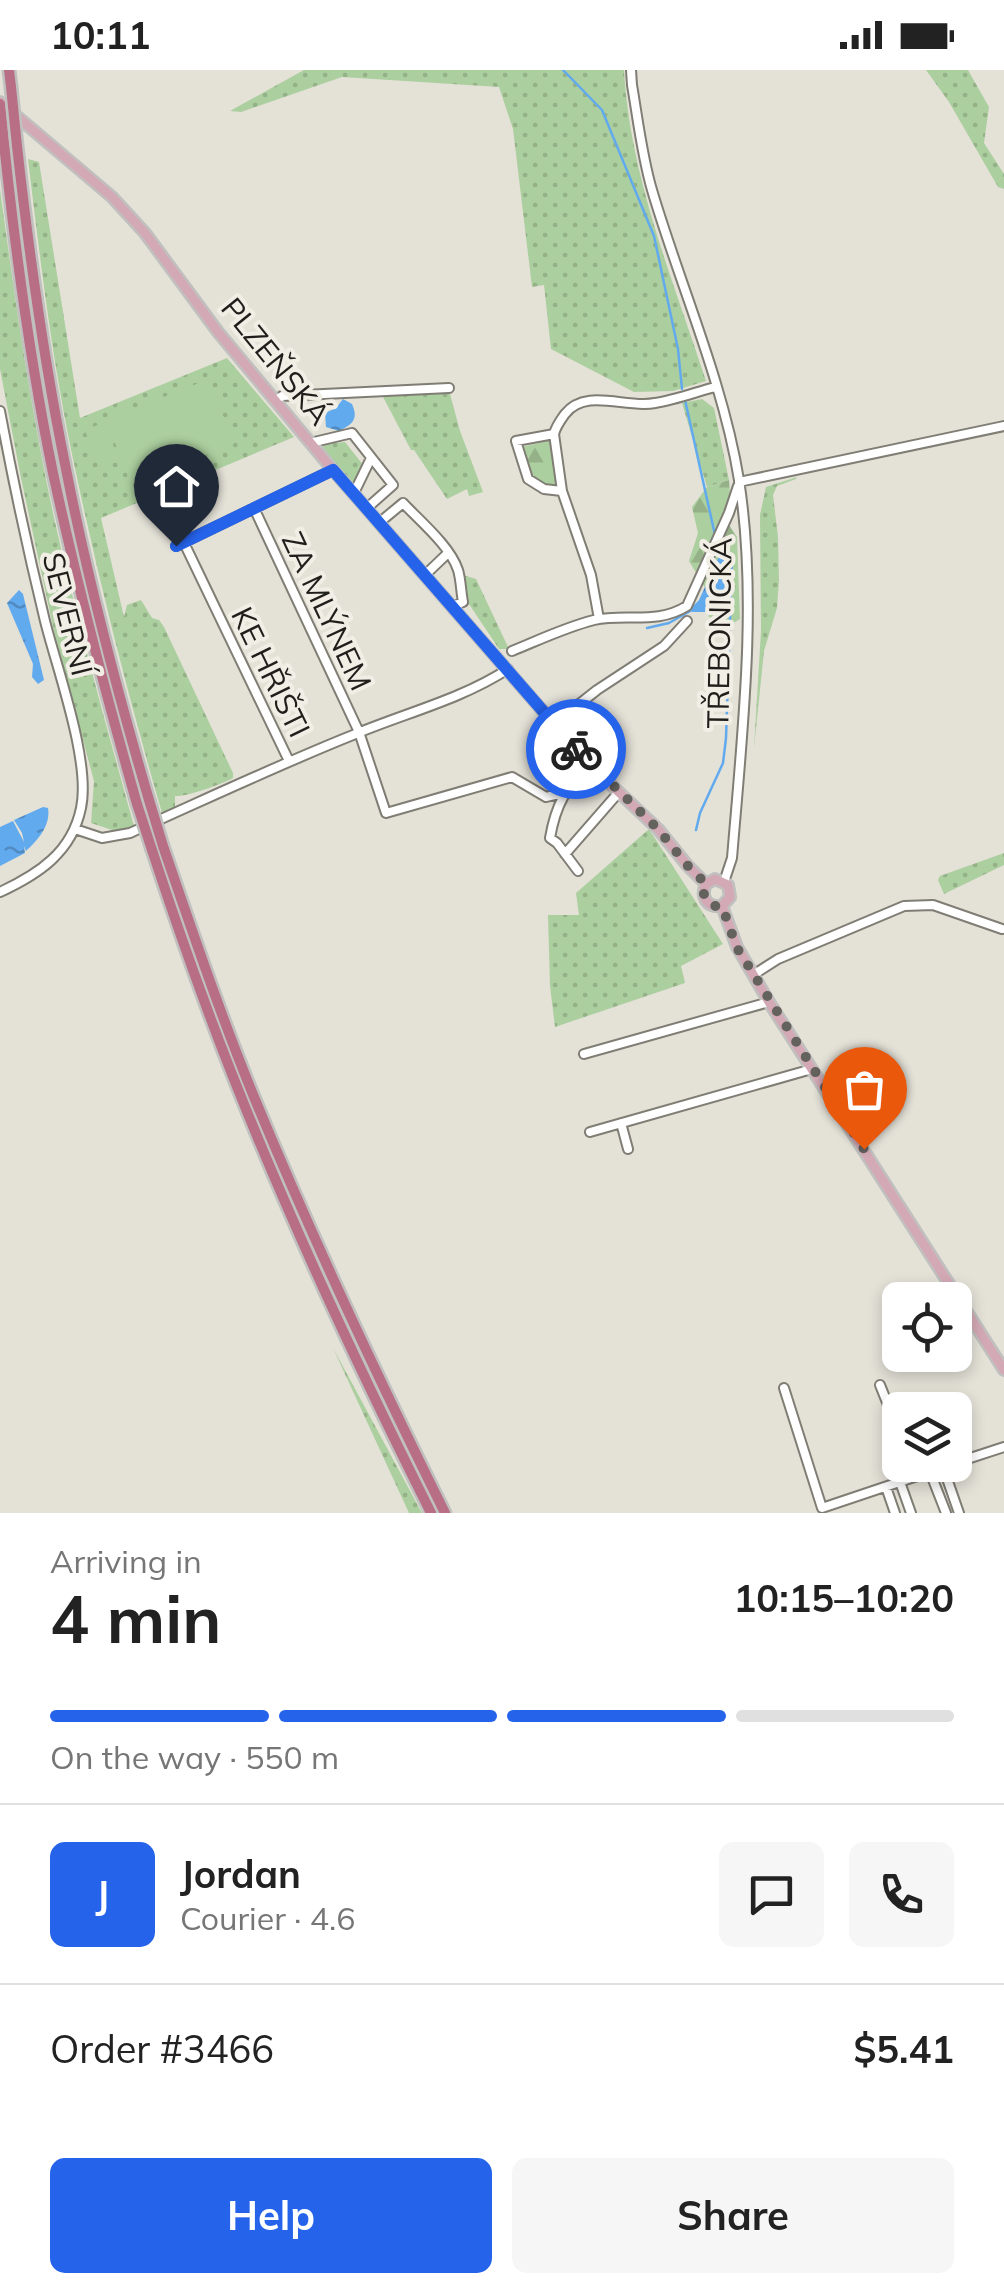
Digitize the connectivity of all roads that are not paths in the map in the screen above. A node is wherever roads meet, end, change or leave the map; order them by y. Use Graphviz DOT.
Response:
graph roads {
  1 [pos="9,70"];
  2 [pos="631,70"];
  3 [pos="0,103"];
  4 [pos="716,387"];
  5 [pos="449,388"];
  6 [pos="275,401"];
  7 [pos="0,411"];
  8 [pos="1004,426"];
  9 [pos="554,434"];
  10 [pos="310,443"];
  11 [pos="371,458"];
  12 [pos="333,470"];
  13 [pos="739,482"];
  14 [pos="562,491"];
  15 [pos="354,493"];
  16 [pos="161,494"];
  17 [pos="254,508"];
  18 [pos="367,508"];
  19 [pos="380,522"];
  20 [pos="180,544"];
  21 [pos="448,552"];
  22 [pos="425,575"];
  23 [pos="453,606"];
  24 [pos="599,619"];
  25 [pos="687,622"];
  26 [pos="512,651"];
  27 [pos="508,670"];
  28 [pos="554,724"];
  29 [pos="360,732"];
  30 [pos="289,761"];
  31 [pos="589,764"];
  32 [pos="619,792"];
  33 [pos="563,793"];
  34 [pos="75,829"];
  35 [pos="157,848"];
  36 [pos="564,854"];
  37 [pos="578,872"];
  38 [pos="724,882"];
  39 [pos="706,884"];
  40 [pos="0,892"];
  41 [pos="722,906"];
  42 [pos="1002,929"];
  43 [pos="753,975"];
  44 [pos="770,1002"];
  45 [pos="584,1054"];
  46 [pos="812,1068"];
  47 [pos="621,1124"];
  48 [pos="590,1132"];
  49 [pos="628,1149"];
  50 [pos="1004,1370"];
  51 [pos="880,1385"];
  52 [pos="784,1388"];
  53 [pos="883,1392"];
  54 [pos="1004,1446"];
  55 [pos="972,1457"];
  56 [pos="900,1482"];
  57 [pos="934,1482"];
  58 [pos="953,1482"];
  59 [pos="886,1487"];
  60 [pos="431,1513"];
  61 [pos="445,1513"];
  62 [pos="895,1513"];
  63 [pos="911,1513"];
  64 [pos="946,1513"];
  65 [pos="959,1513"];
  1 -- 35 [label="highway, bridge"];
  2 -- 4 [label="street, TŘEBONICKÁ"];
  3 -- 6 [label="main road, PLZEŇSKÁ"];
  3 -- 35 [label="highway, bridge"];
  4 -- 9 [label="street"];
  4 -- 13 [label="street, TŘEBONICKÁ"];
  5 -- 6 [label="street"];
  6 -- 10 [label="main road, PLZEŇSKÁ"];
  7 -- 34 [label="street, SEVERNÍ"];
  8 -- 13 [label="street"];
  9 -- 14 [label="street"];
  9 -- 14 [label="street"];
  10 -- 11 [label="street"];
  10 -- 12 [label="main road, PLZEŇSKÁ"];
  11 -- 15 [label="street"];
  11 -- 18 [label="street"];
  12 -- 15 [label="main road, PLZEŇSKÁ"];
  12 -- 17 [label="street"];
  13 -- 24 [label="street"];
  13 -- 38 [label="street, TŘEBONICKÁ"];
  14 -- 24 [label="street"];
  15 -- 18 [label="main road, PLZEŇSKÁ"];
  16 -- 20 [label="street, KE HŘIŠTI"];
  17 -- 20 [label="street"];
  17 -- 29 [label="street, ZA MLÝNEM"];
  18 -- 19 [label="main road, PLZEŇSKÁ"];
  19 -- 21 [label="street"];
  19 -- 22 [label="main road, PLZEŇSKÁ"];
  20 -- 30 [label="street, KE HŘIŠTI"];
  21 -- 22 [label="street"];
  21 -- 23 [label="street"];
  22 -- 23 [label="main road, PLZEŇSKÁ"];
  23 -- 27 [label="main road, PLZEŇSKÁ"];
  24 -- 26 [label="street"];
  25 -- 28 [label="street"];
  27 -- 28 [label="main road, PLZEŇSKÁ"];
  27 -- 29 [label="street"];
  28 -- 31 [label="main road, PLZEŇSKÁ"];
  29 -- 30 [label="street"];
  29 -- 33 [label="street, ZA MLÝNEM"];
  30 -- 34 [label="street"];
  31 -- 32 [label="main road, PLZEŇSKÁ"];
  31 -- 33 [label="street"];
  32 -- 36 [label="street"];
  32 -- 39 [label="main road, PLZEŇSKÁ"];
  33 -- 36 [label="street"];
  34 -- 40 [label="street"];
  35 -- 60 [label="highway"];
  35 -- 61 [label="highway"];
  36 -- 37 [label="street"];
  38 -- 39 [label="main road"];
  38 -- 41 [label="main road, PLZEŇSKÁ"];
  39 -- 41 [label="main road, PLZEŇSKÁ"];
  41 -- 43 [label="main road, PLZEŇSKÁ"];
  42 -- 43 [label="street"];
  43 -- 44 [label="main road, PLZEŇSKÁ"];
  44 -- 45 [label="street"];
  44 -- 46 [label="main road, PLZEŇSKÁ"];
  46 -- 47 [label="street"];
  46 -- 50 [label="main road, PLZEŇSKÁ"];
  47 -- 48 [label="street"];
  47 -- 49 [label="street"];
  51 -- 53 [label="street"];
  52 -- 59 [label="street"];
  54 -- 55 [label="street"];
  56 -- 59 [label="street"];
  56 -- 63 [label="street"];
  57 -- 64 [label="street"];
  58 -- 65 [label="street"];
  59 -- 62 [label="street"];
}
